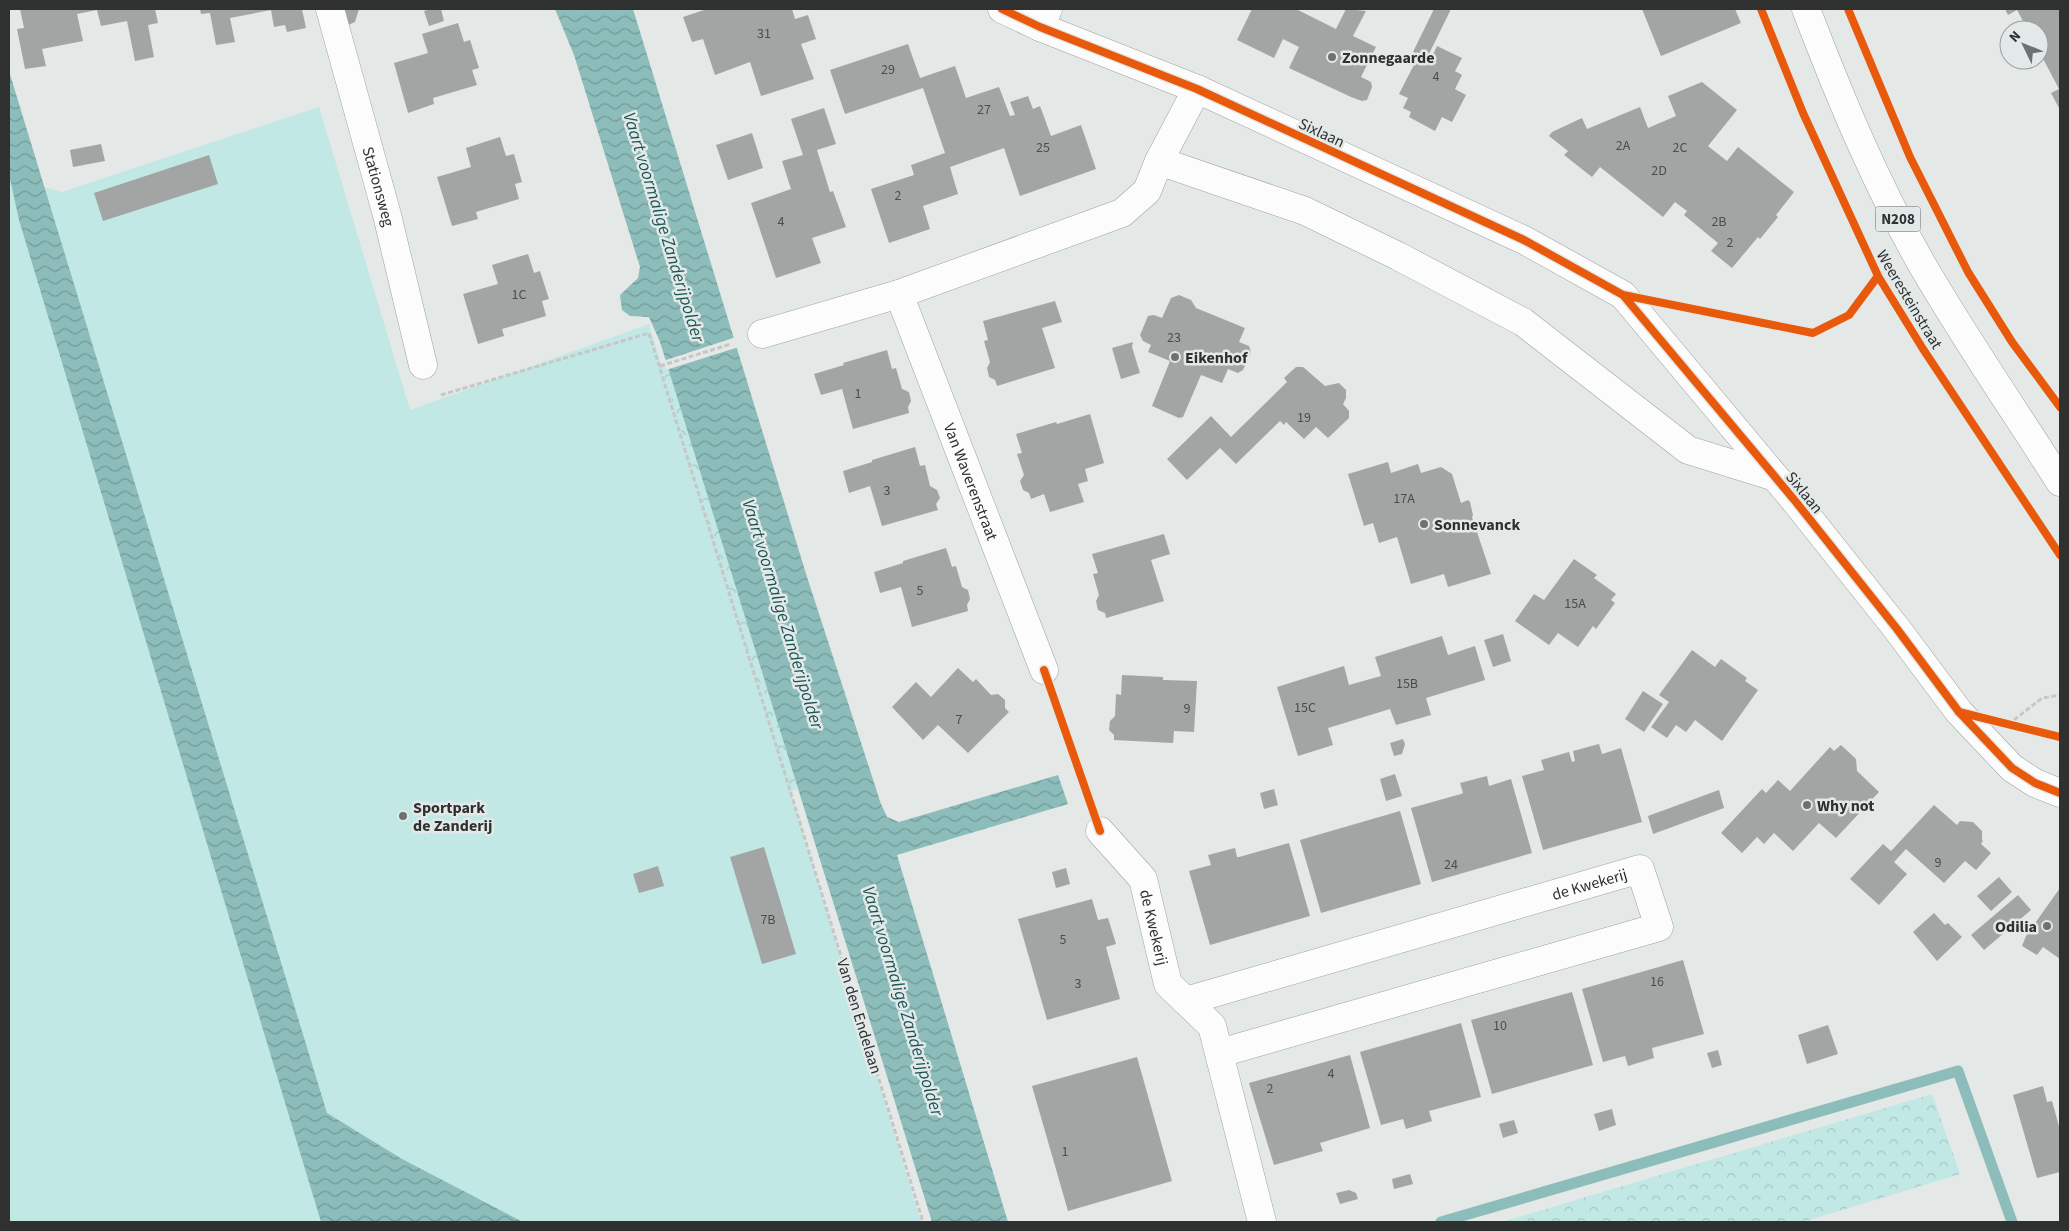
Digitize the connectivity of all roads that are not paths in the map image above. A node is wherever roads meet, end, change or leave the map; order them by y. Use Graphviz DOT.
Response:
graph roads {
  1 [pos="330,9"];
  2 [pos="1002,9"];
  3 [pos="1806,9"];
  4 [pos="1044,18"];
  5 [pos="1196,89"];
  6 [pos="1159,161"];
  7 [pos="900,294"];
  8 [pos="762,334"];
  9 [pos="423,365"];
  10 [pos="2017,414"];
  11 [pos="2060,464"];
  12 [pos="1775,477"];
  13 [pos="2060,482"];
  14 [pos="1044,670"];
  15 [pos="2060,793"];
  16 [pos="1100,831"];
  17 [pos="1186,1001"];
  18 [pos="1220,1053"];
  19 [pos="1262,1222"];
  1 -- 9 [label="street, Stationsweg"];
  2 -- 4 [label="street, Sixlaan"];
  3 -- 10 [label="street, Weeresteinstraat / N208"];
  4 -- 5 [label="street, Sixlaan"];
  5 -- 6 [label="street"];
  5 -- 12 [label="street, Sixlaan"];
  6 -- 7 [label="street"];
  6 -- 12 [label="street, Sixlaan"];
  7 -- 8 [label="street"];
  7 -- 14 [label="street, Van Waverenstraat"];
  10 -- 11 [label="street, Weeresteinstraat / N208"];
  10 -- 13 [label="street, Weeresteinstraat / N208"];
  12 -- 15 [label="street, Sixlaan"];
  16 -- 17 [label="street, de Kwekerij"];
  17 -- 18 [label="street, de Kwekerij"];
  17 -- 18 [label="street, de Kwekerij"];
  18 -- 19 [label="street, de Kwekerij"];
}
